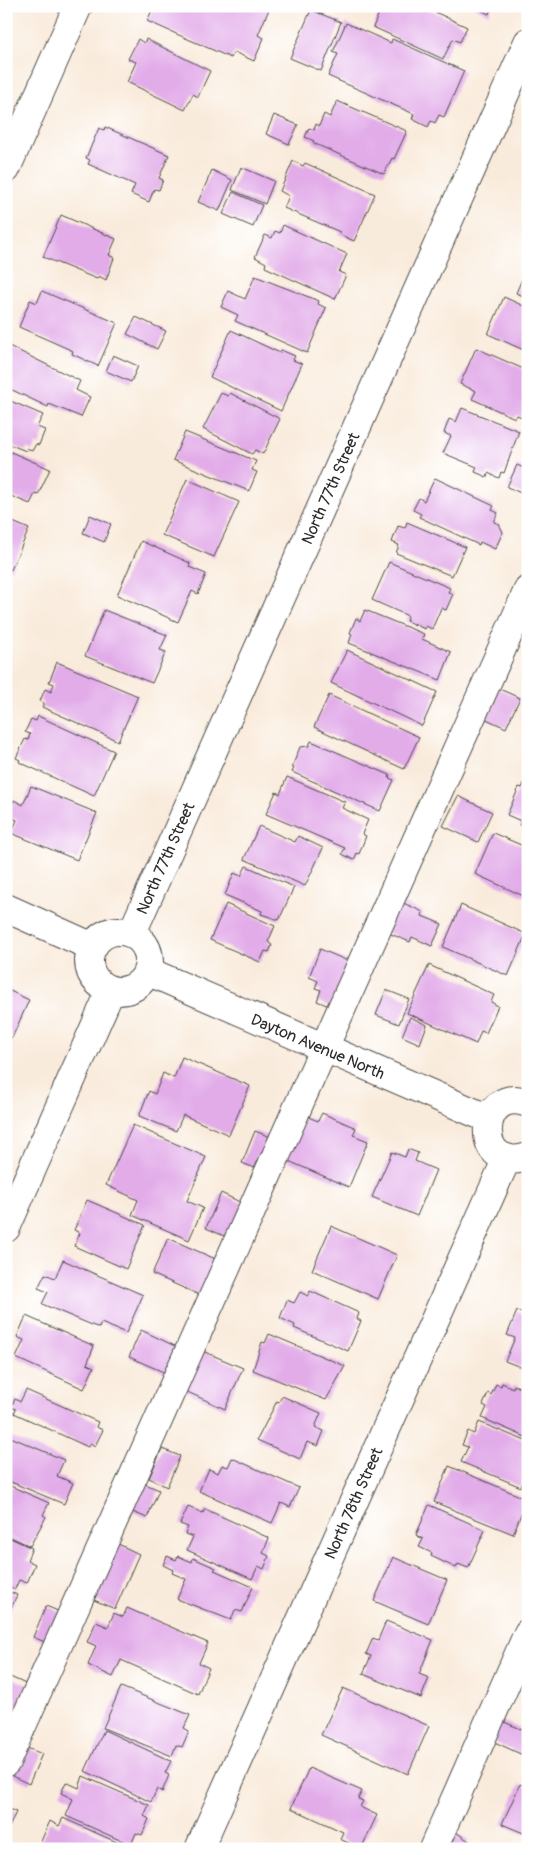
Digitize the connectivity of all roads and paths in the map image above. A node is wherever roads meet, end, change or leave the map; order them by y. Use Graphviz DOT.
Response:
graph roads {
  1 [pos="78,6"];
  2 [pos="528,42"];
  3 [pos="6,169"];
  4 [pos="528,590"];
  5 [pos="6,908"];
  6 [pos="132,933"];
  7 [pos="93,947"];
  8 [pos="147,971"];
  9 [pos="111,990"];
  10 [pos="325,1050"];
  11 [pos="528,1103"];
  12 [pos="489,1119"];
  13 [pos="517,1158"];
  14 [pos="6,1228"];
  15 [pos="528,1633"];
  16 [pos="6,1762"];
  17 [pos="199,1849"];
  18 [pos="433,1849"];
  1 -- 3 [label="street"];
  2 -- 6 [label="street, North 77th Street"];
  4 -- 10 [label="street"];
  5 -- 7 [label="street"];
  6 -- 7 [label="street"];
  6 -- 8 [label="street"];
  7 -- 9 [label="street"];
  8 -- 9 [label="street"];
  8 -- 10 [label="street, Dayton Avenue North"];
  9 -- 14 [label="street"];
  10 -- 12 [label="street, Dayton Avenue North"];
  10 -- 16 [label="street"];
  11 -- 12 [label="street"];
  12 -- 13 [label="street"];
  13 -- 17 [label="street, North 78th Street"];
  15 -- 18 [label="street"];
}
